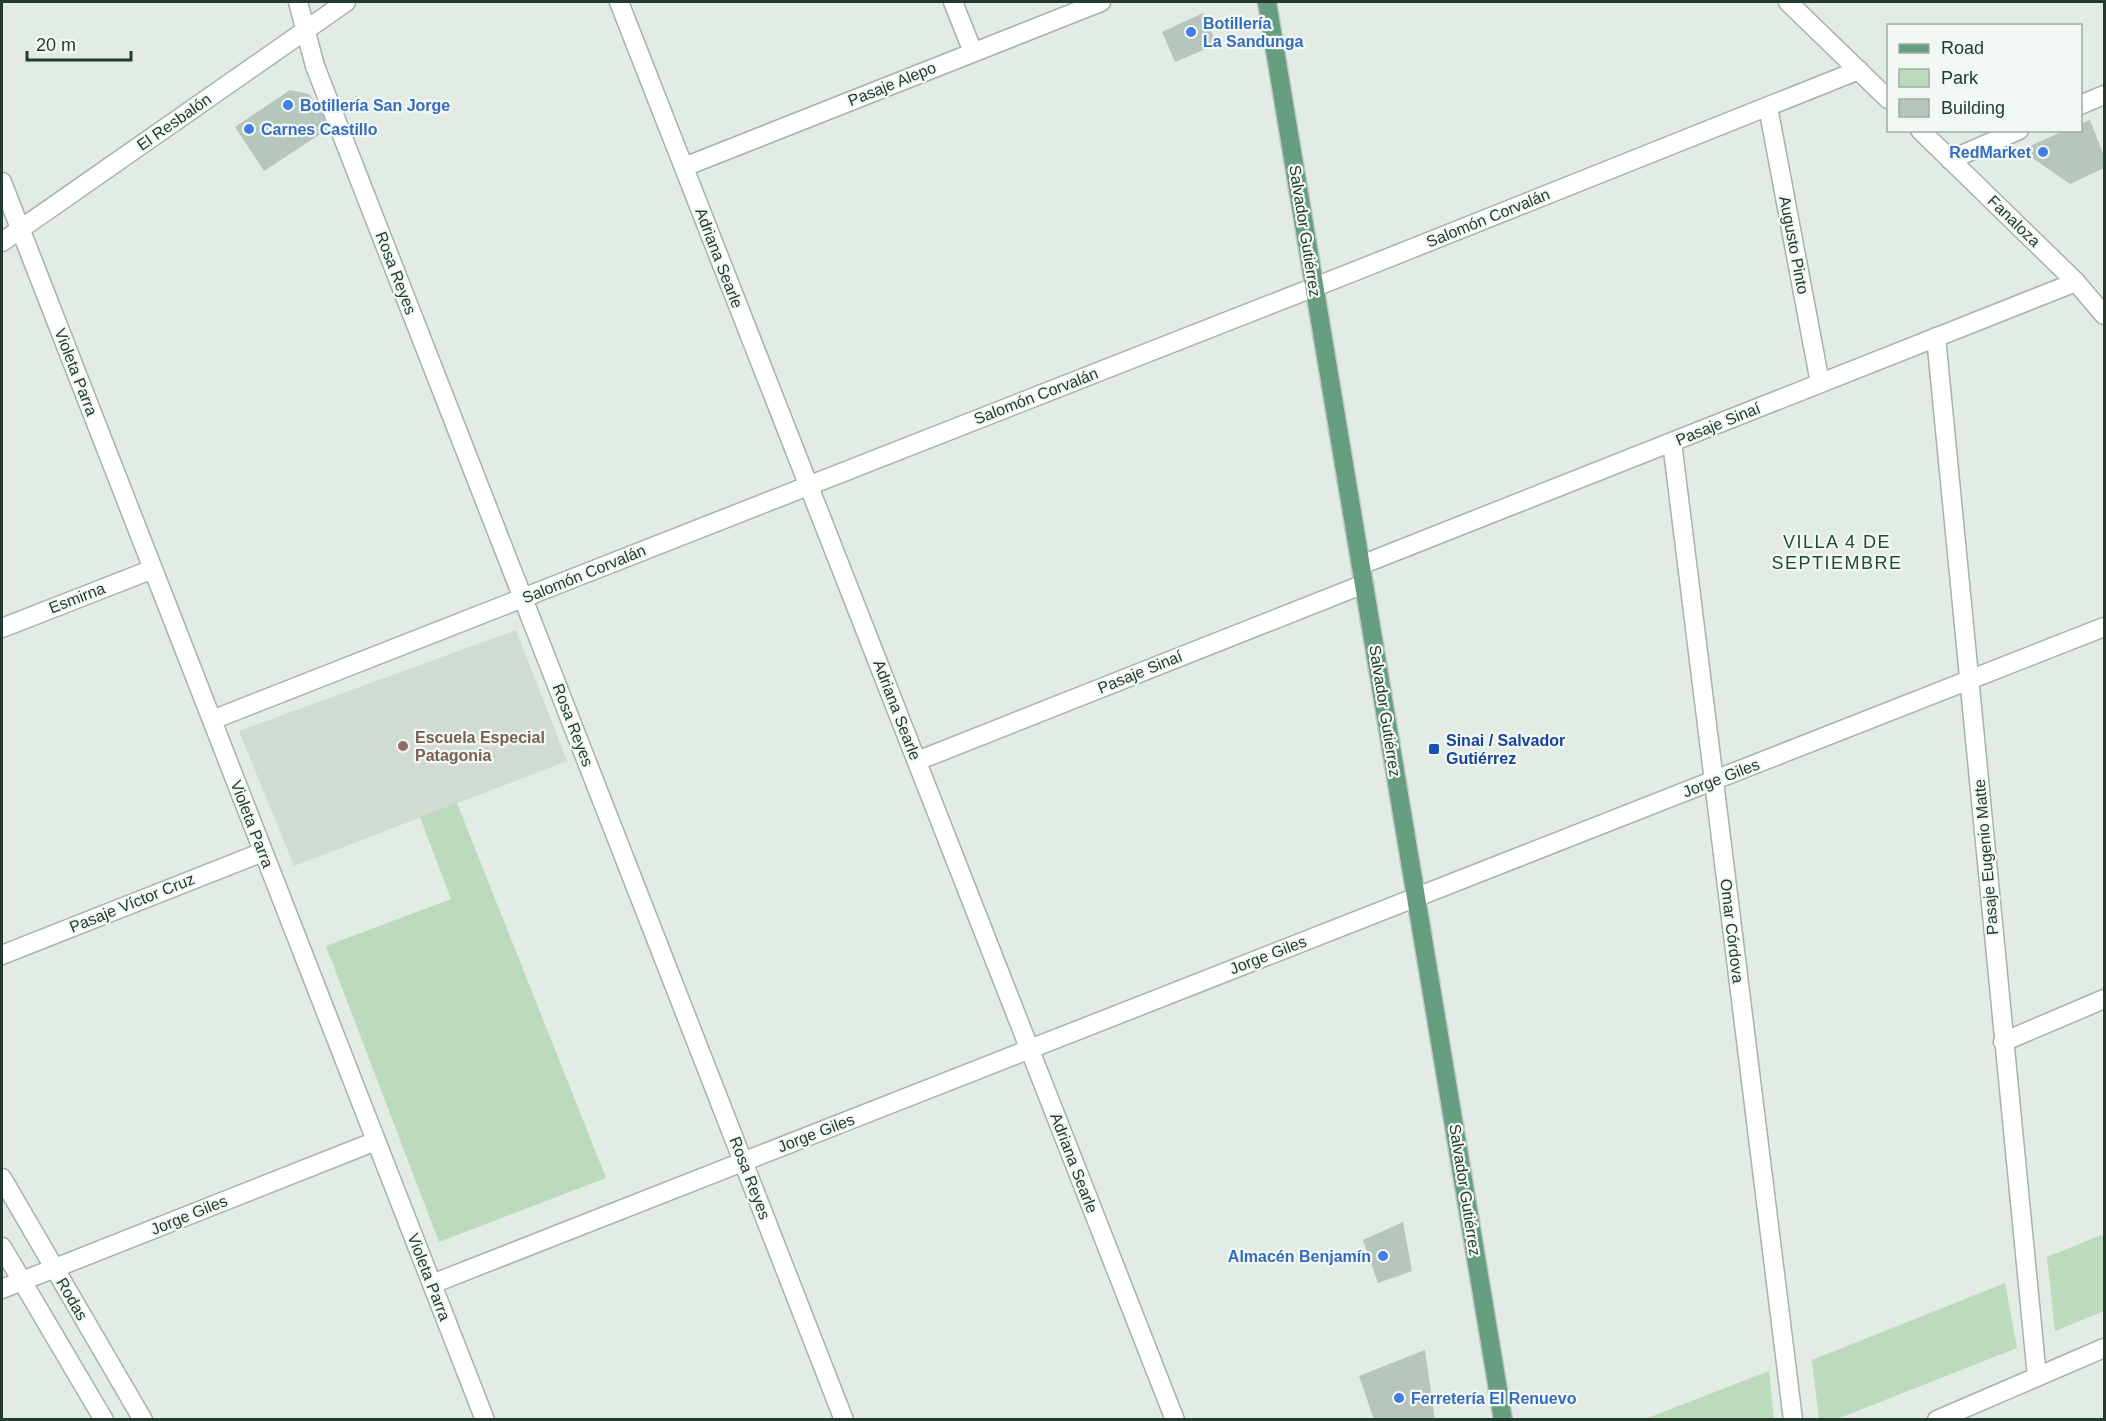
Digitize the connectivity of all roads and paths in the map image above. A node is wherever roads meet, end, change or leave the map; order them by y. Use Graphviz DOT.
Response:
graph roads {
  1 [pos="298,2"];
  2 [pos="346,2"];
  3 [pos="619,2"];
  4 [pos="953,2"];
  5 [pos="1101,2"];
  6 [pos="1267,2"];
  7 [pos="1788,2"];
  8 [pos="305,30"];
  9 [pos="973,52"];
  10 [pos="1859,70"];
  11 [pos="2104,95"];
  12 [pos="1887,98"];
  13 [pos="2082,104"];
  14 [pos="1768,107"];
  15 [pos="1922,132"];
  16 [pos="2014,132"];
  17 [pos="1950,159"];
  18 [pos="684,167"];
  19 [pos="2,182"];
  20 [pos="20,229"];
  21 [pos="2,242"];
  22 [pos="2076,282"];
  23 [pos="1315,287"];
  24 [pos="2104,315"];
  25 [pos="1936,337"];
  26 [pos="1820,383"];
  27 [pos="1672,442"];
  28 [pos="808,485"];
  29 [pos="1361,566"];
  30 [pos="153,569"];
  31 [pos="1364,584"];
  32 [pos="523,597"];
  33 [pos="2104,627"];
  34 [pos="2,628"];
  35 [pos="1969,680"];
  36 [pos="212,720"];
  37 [pos="917,761"];
  38 [pos="1714,781"];
  39 [pos="263,852"];
  40 [pos="1416,897"];
  41 [pos="2,955"];
  42 [pos="2104,999"];
  43 [pos="2003,1042"];
  44 [pos="1030,1049"];
  45 [pos="376,1142"];
  46 [pos="744,1162"];
  47 [pos="2,1178"];
  48 [pos="2,1247"];
  49 [pos="54,1268"];
  50 [pos="22,1281"];
  51 [pos="432,1284"];
  52 [pos="2,1289"];
  53 [pos="2104,1348"];
  54 [pos="2037,1377"];
  55 [pos="104,1419"];
  56 [pos="143,1419"];
  57 [pos="485,1419"];
  58 [pos="844,1419"];
  59 [pos="1175,1419"];
  60 [pos="1503,1419"];
  61 [pos="1793,1419"];
  62 [pos="1937,1419"];
  1 -- 8 [label="street, Rosa Reyes"];
  2 -- 8 [label="street, El Resbalón"];
  3 -- 18 [label="street, Adriana Searle"];
  4 -- 9 [label="street"];
  5 -- 9 [label="street, Pasaje Alepo"];
  6 -- 23 [label="main road, Salvador Gutiérrez"];
  7 -- 10 [label="street"];
  8 -- 20 [label="street, El Resbalón"];
  8 -- 32 [label="street, Rosa Reyes"];
  9 -- 18 [label="street, Pasaje Alepo"];
  10 -- 12 [label="street"];
  10 -- 14 [label="street, Salomón Corvalán"];
  11 -- 13 [label="street"];
  14 -- 23 [label="street, Salomón Corvalán"];
  14 -- 26 [label="street, Augusto Pinto"];
  15 -- 17 [label="street, Fanaloza"];
  16 -- 17 [label="street"];
  17 -- 22 [label="street, Fanaloza"];
  18 -- 28 [label="street, Adriana Searle"];
  19 -- 20 [label="street, Violeta Parra"];
  20 -- 21 [label="street, El Resbalón"];
  20 -- 30 [label="street, Violeta Parra"];
  22 -- 24 [label="street, Fanaloza"];
  22 -- 25 [label="street, Pasaje Sinaí"];
  23 -- 28 [label="street, Salomón Corvalán"];
  23 -- 29 [label="main road, Salvador Gutiérrez"];
  25 -- 26 [label="street, Pasaje Sinaí"];
  25 -- 35 [label="street, Pasaje Eugenio Matte"];
  26 -- 27 [label="street, Pasaje Sinaí"];
  27 -- 29 [label="street, Pasaje Sinaí"];
  27 -- 38 [label="street, Omar Córdova"];
  28 -- 32 [label="street, Salomón Corvalán"];
  28 -- 37 [label="street, Adriana Searle"];
  29 -- 31 [label="main road, Salvador Gutiérrez"];
  30 -- 34 [label="street, Esmirna"];
  30 -- 36 [label="street, Violeta Parra"];
  31 -- 37 [label="street, Pasaje Sinaí"];
  31 -- 40 [label="main road, Salvador Gutiérrez"];
  32 -- 36 [label="street, Salomón Corvalán"];
  32 -- 46 [label="street, Rosa Reyes"];
  33 -- 35 [label="street, Jorge Giles"];
  35 -- 38 [label="street, Jorge Giles"];
  35 -- 43 [label="street, Pasaje Eugenio Matte"];
  36 -- 39 [label="street, Violeta Parra"];
  37 -- 44 [label="street, Adriana Searle"];
  38 -- 40 [label="street, Jorge Giles"];
  38 -- 61 [label="street, Omar Córdova"];
  39 -- 41 [label="street, Pasaje Víctor Cruz"];
  39 -- 45 [label="street, Violeta Parra"];
  40 -- 44 [label="street, Jorge Giles"];
  40 -- 60 [label="main road, Salvador Gutiérrez"];
  42 -- 43 [label="street"];
  43 -- 54 [label="street, Pasaje Eugenio Matte"];
  44 -- 46 [label="street, Jorge Giles"];
  44 -- 59 [label="street, Adriana Searle"];
  45 -- 49 [label="street, Jorge Giles"];
  45 -- 51 [label="street, Violeta Parra"];
  46 -- 51 [label="street, Jorge Giles"];
  46 -- 58 [label="street, Rosa Reyes"];
  47 -- 49 [label="street, Rodas"];
  48 -- 50 [label="street, Rodas"];
  49 -- 50 [label="street, Jorge Giles"];
  49 -- 56 [label="street, Rodas"];
  50 -- 52 [label="street, Jorge Giles"];
  50 -- 55 [label="street, Rodas"];
  51 -- 57 [label="street, Violeta Parra"];
  53 -- 54 [label="street"];
  54 -- 62 [label="street"];
}
